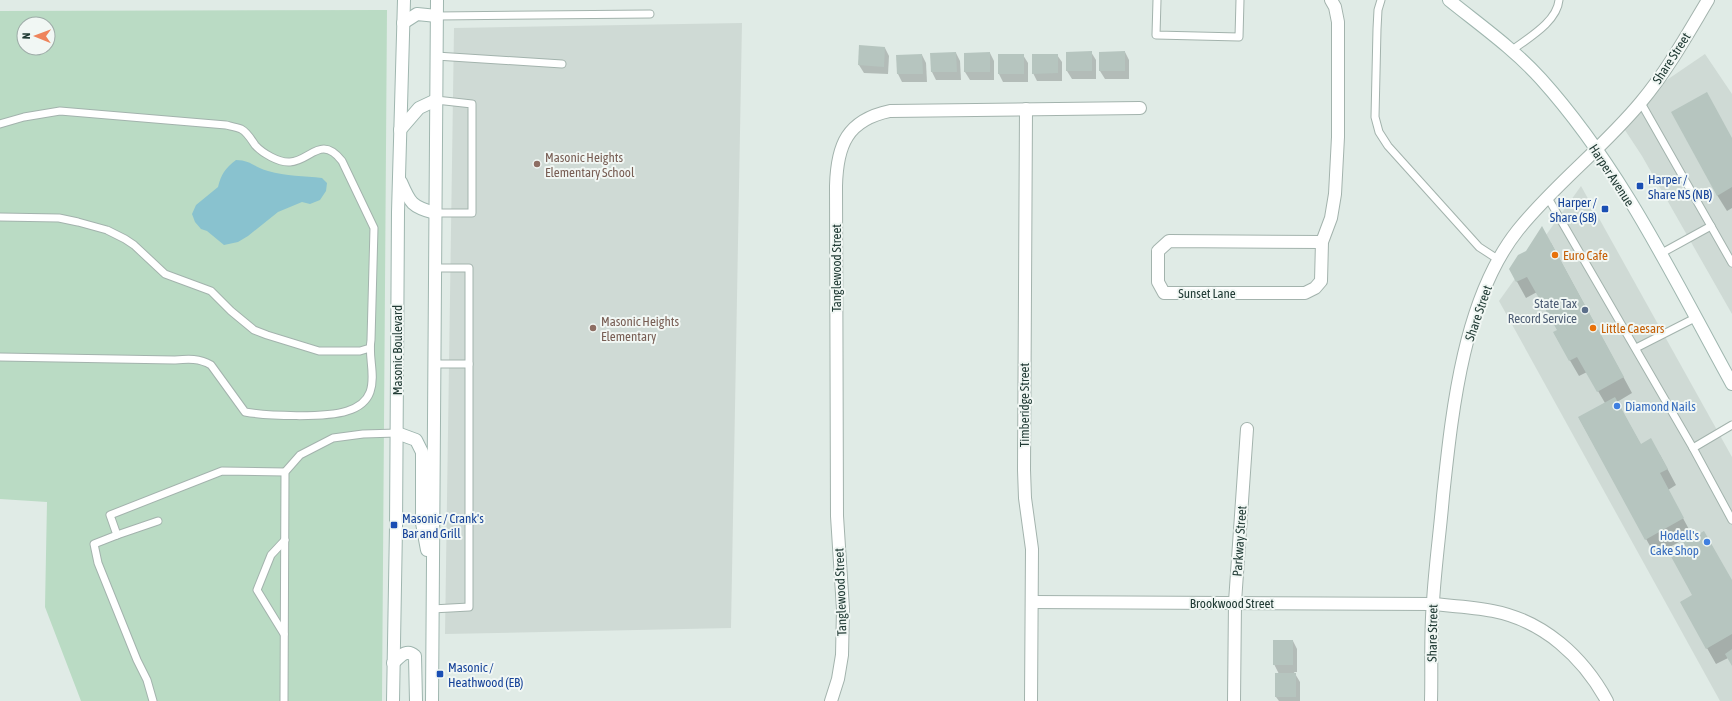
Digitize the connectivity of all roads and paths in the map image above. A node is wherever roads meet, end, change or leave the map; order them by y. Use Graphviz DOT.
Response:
graph roads {
  1 [pos="404,0"];
  2 [pos="437,0"];
  3 [pos="1157,0"];
  4 [pos="1240,0"];
  5 [pos="1331,0"];
  6 [pos="1382,0"];
  7 [pos="1449,0"];
  8 [pos="1559,0"];
  9 [pos="1708,0"];
  10 [pos="650,14"];
  11 [pos="437,16"];
  12 [pos="403,23"];
  13 [pos="1511,51"];
  14 [pos="436,56"];
  15 [pos="562,64"];
  16 [pos="436,100"];
  17 [pos="1641,103"];
  18 [pos="1140,108"];
  19 [pos="1026,109"];
  20 [pos="0,124"];
  21 [pos="400,130"];
  22 [pos="1597,148"];
  23 [pos="399,177"];
  24 [pos="1548,198"];
  25 [pos="435,213"];
  26 [pos="0,217"];
  27 [pos="1711,226"];
  28 [pos="1322,242"];
  29 [pos="1660,254"];
  30 [pos="1499,260"];
  31 [pos="1732,264"];
  32 [pos="434,268"];
  33 [pos="1696,318"];
  34 [pos="370,348"];
  35 [pos="1636,348"];
  36 [pos="0,357"];
  37 [pos="434,364"];
  38 [pos="469,364"];
  39 [pos="1732,384"];
  40 [pos="1732,425"];
  41 [pos="1247,429"];
  42 [pos="397,433"];
  43 [pos="1694,448"];
  44 [pos="285,472"];
  45 [pos="1732,520"];
  46 [pos="158,521"];
  47 [pos="117,535"];
  48 [pos="285,540"];
  49 [pos="432,581"];
  50 [pos="1032,602"];
  51 [pos="1235,602"];
  52 [pos="1433,604"];
  53 [pos="432,609"];
  54 [pos="284,634"];
  55 [pos="393,664"];
  56 [pos="153,701"];
  57 [pos="284,701"];
  58 [pos="392,701"];
  59 [pos="416,701"];
  60 [pos="432,701"];
  61 [pos="831,701"];
  62 [pos="1031,701"];
  63 [pos="1234,701"];
  64 [pos="1431,701"];
  65 [pos="1608,701"];
  1 -- 12 [label="street, Masonic Boulevard"];
  2 -- 11 [label="street"];
  3 -- 4 [label="lane"];
  5 -- 28 [label="street, Sunset Lane"];
  6 -- 30 [label="lane"];
  7 -- 13 [label="street, Harper Avenue"];
  8 -- 13 [label="lane"];
  9 -- 17 [label="street, Share Street"];
  10 -- 11 [label="lane"];
  11 -- 12 [label="street"];
  11 -- 14 [label="street"];
  12 -- 21 [label="street, Masonic Boulevard"];
  13 -- 22 [label="street, Harper Avenue"];
  14 -- 15 [label="lane"];
  14 -- 16 [label="street"];
  16 -- 21 [label="street"];
  16 -- 25 [label="street"];
  16 -- 25 [label="lane"];
  17 -- 22 [label="street, Share Street"];
  17 -- 27 [label="lane"];
  18 -- 19 [label="street, Tanglewood Street"];
  19 -- 50 [label="street, Timberidge Street"];
  19 -- 61 [label="street, Tanglewood Street"];
  20 -- 34 [label="lane"];
  21 -- 23 [label="street, Masonic Boulevard"];
  22 -- 24 [label="street, Share Street"];
  22 -- 29 [label="street, Harper Avenue"];
  23 -- 25 [label="street"];
  23 -- 42 [label="street, Masonic Boulevard"];
  24 -- 30 [label="street, Share Street"];
  24 -- 35 [label="lane"];
  25 -- 32 [label="street"];
  26 -- 34 [label="lane"];
  27 -- 29 [label="lane"];
  27 -- 31 [label="lane"];
  28 -- 28 [label="street, Sunset Lane"];
  29 -- 33 [label="street, Harper Avenue"];
  30 -- 52 [label="street, Share Street"];
  32 -- 37 [label="street"];
  32 -- 38 [label="lane"];
  33 -- 35 [label="lane"];
  33 -- 39 [label="street, Harper Avenue"];
  34 -- 36 [label="lane"];
  35 -- 43 [label="lane"];
  37 -- 38 [label="lane"];
  37 -- 49 [label="street"];
  38 -- 53 [label="lane"];
  40 -- 43 [label="lane"];
  41 -- 51 [label="street, Parkway Street"];
  42 -- 44 [label="lane"];
  42 -- 49 [label="street"];
  42 -- 55 [label="street, Masonic Boulevard"];
  43 -- 45 [label="lane"];
  44 -- 47 [label="lane"];
  44 -- 48 [label="lane"];
  46 -- 47 [label="lane"];
  47 -- 56 [label="lane"];
  48 -- 54 [label="lane"];
  48 -- 54 [label="lane"];
  49 -- 53 [label="street"];
  50 -- 51 [label="street, Brookwood Street"];
  50 -- 62 [label="street, Timberidge Street"];
  51 -- 52 [label="street, Brookwood Street"];
  51 -- 63 [label="street, Parkway Street"];
  52 -- 64 [label="street, Share Street"];
  52 -- 65 [label="street, Brookwood Street"];
  53 -- 60 [label="street"];
  54 -- 57 [label="lane"];
  55 -- 58 [label="street, Masonic Boulevard"];
  55 -- 59 [label="street"];
}
